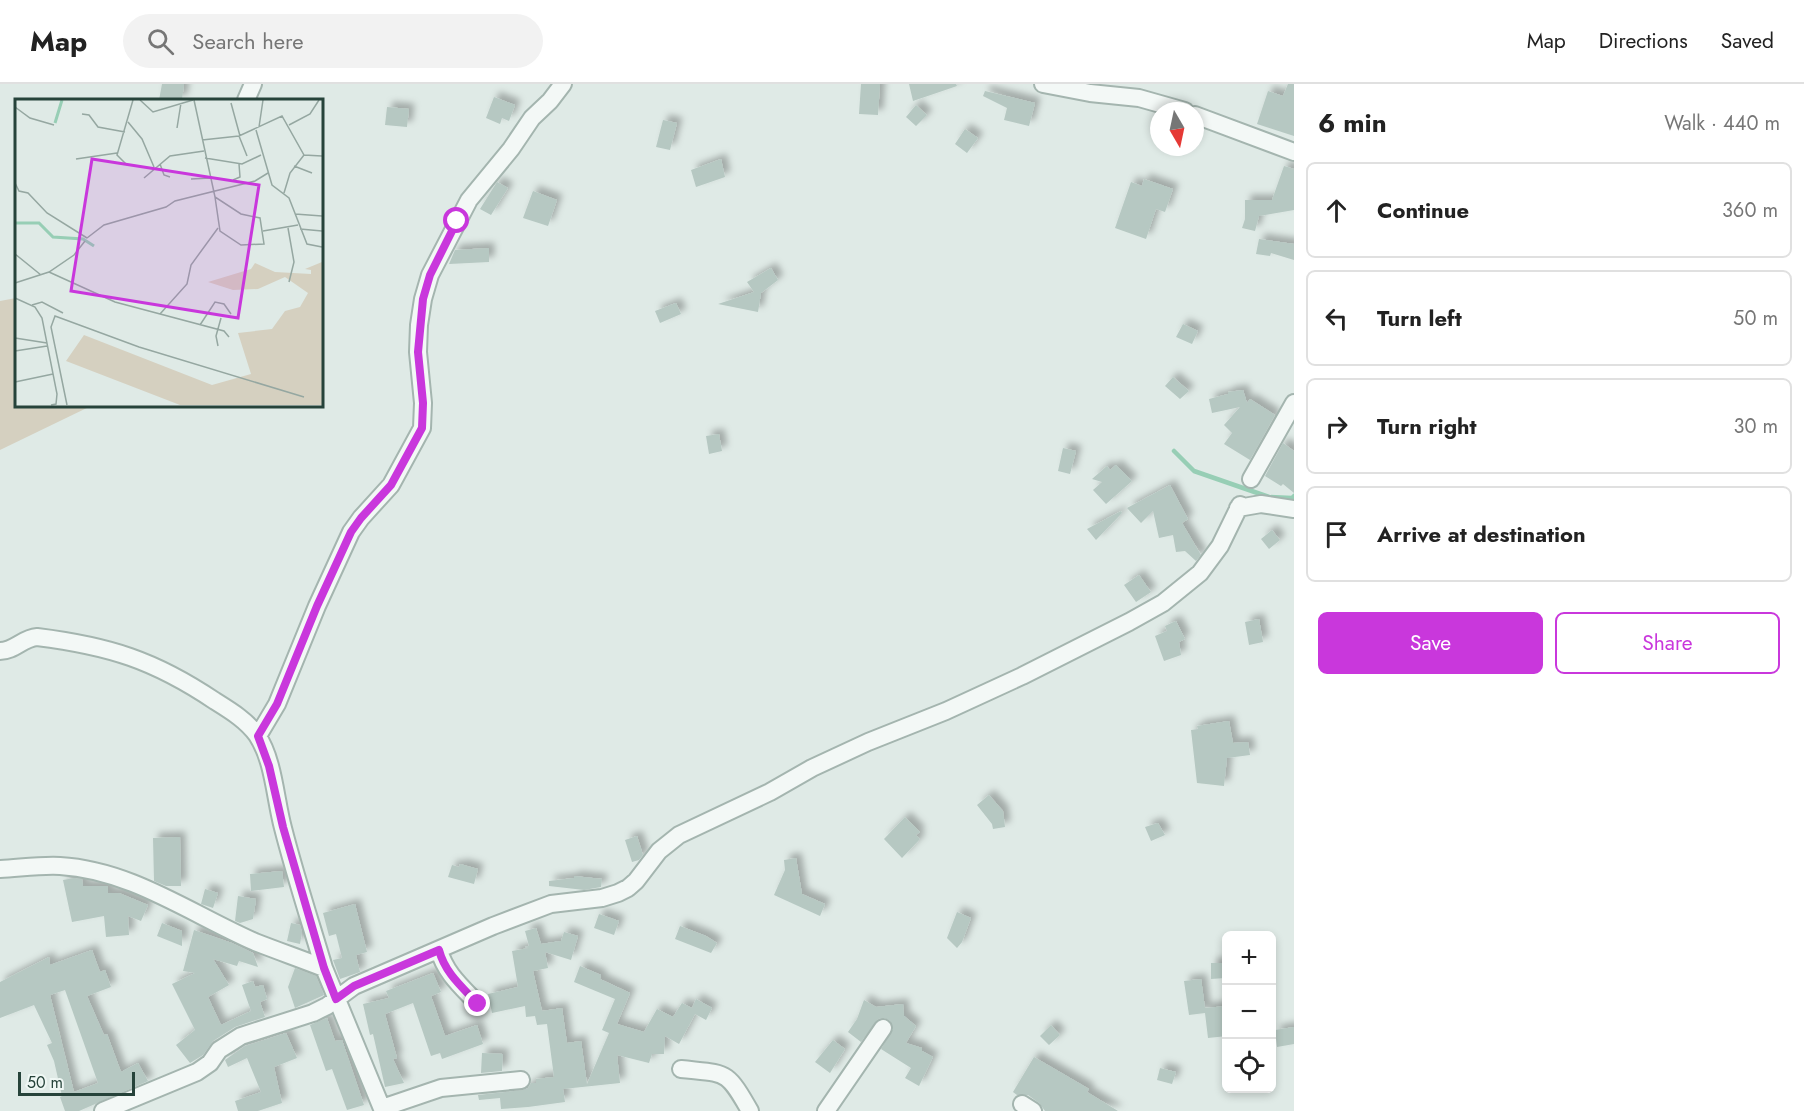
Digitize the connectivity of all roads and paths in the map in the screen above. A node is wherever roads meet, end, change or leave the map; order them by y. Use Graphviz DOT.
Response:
graph roads {
  1 [pos="253,84"];
  2 [pos="563,84"];
  3 [pos="1043,84"];
  4 [pos="246,99"];
  5 [pos="1153,102"];
  6 [pos="1204,118"];
  7 [pos="1294,152"];
  8 [pos="1294,403"];
  9 [pos="1251,479"];
  10 [pos="1294,509"];
  11 [pos="0,651"];
  12 [pos="258,736"];
  13 [pos="0,869"];
  14 [pos="439,950"];
  15 [pos="324,968"];
  16 [pos="336,999"];
  17 [pos="478,1004"];
  18 [pos="883,1028"];
  19 [pos="681,1069"];
  20 [pos="521,1080"];
  21 [pos="382,1110"];
  22 [pos="103,1111"];
  23 [pos="750,1111"];
  24 [pos="826,1111"];
  1 -- 4 [label="street"];
  2 -- 12 [label="street"];
  3 -- 5 [label="street"];
  6 -- 7 [label="street"];
  8 -- 9 [label="street"];
  10 -- 14 [label="street"];
  11 -- 12 [label="street"];
  12 -- 15 [label="street"];
  13 -- 15 [label="street"];
  14 -- 16 [label="street"];
  14 -- 17 [label="street"];
  15 -- 16 [label="street"];
  16 -- 21 [label="street"];
  16 -- 22 [label="street"];
  18 -- 24 [label="street"];
  19 -- 23 [label="street"];
  20 -- 21 [label="street"];
}
